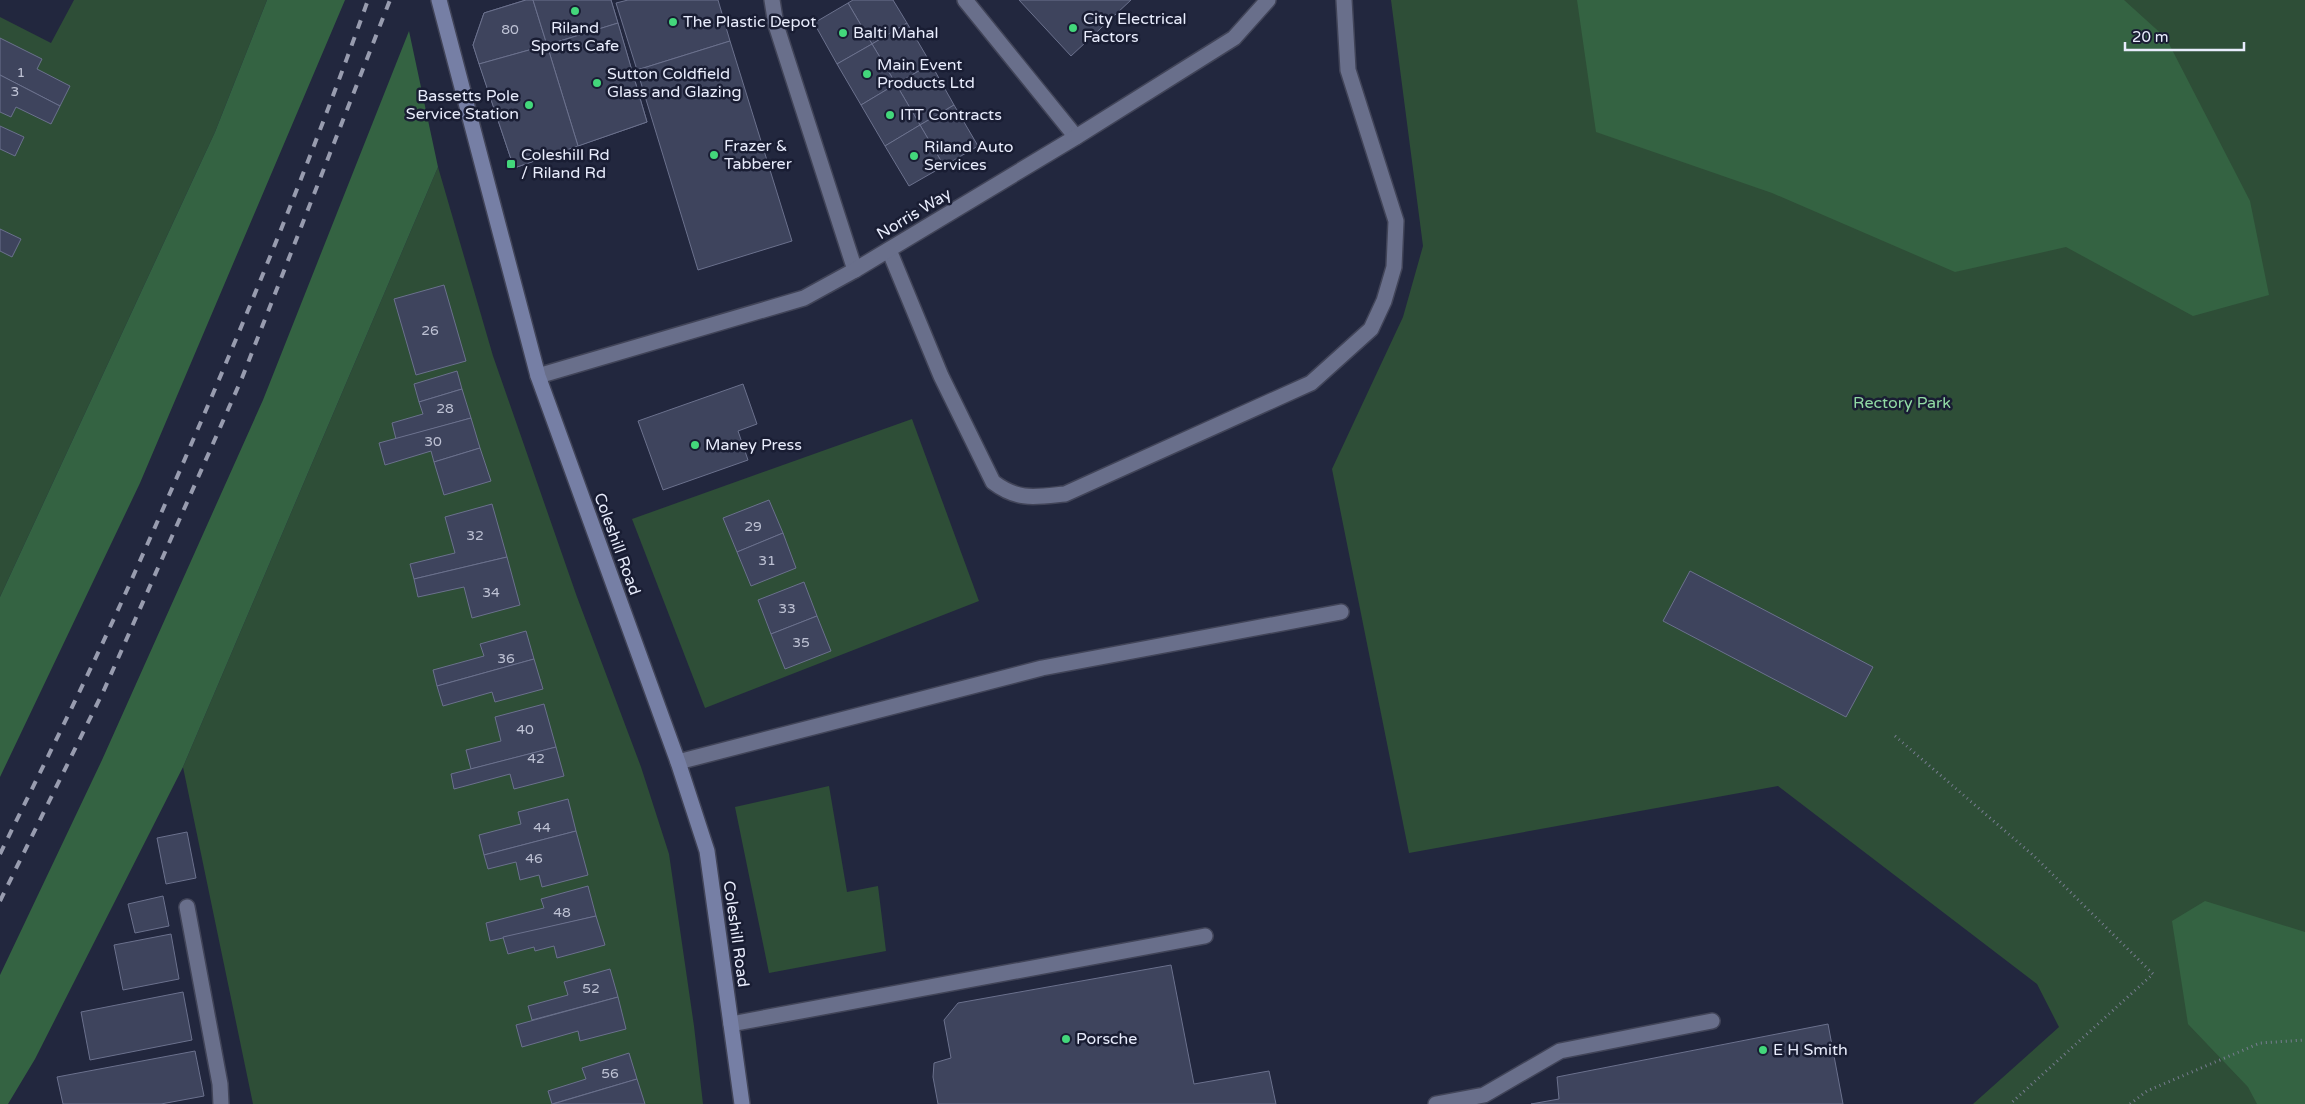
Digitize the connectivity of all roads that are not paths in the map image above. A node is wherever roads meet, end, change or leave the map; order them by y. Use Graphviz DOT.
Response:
graph roads {
  1 [pos="439,0"];
  2 [pos="772,0"];
  3 [pos="965,0"];
  4 [pos="1268,0"];
  5 [pos="1344,0"];
  6 [pos="1076,137"];
  7 [pos="889,250"];
  8 [pos="855,270"];
  9 [pos="538,376"];
  10 [pos="1341,612"];
  11 [pos="678,762"];
  12 [pos="187,907"];
  13 [pos="1205,936"];
  14 [pos="1712,1021"];
  15 [pos="732,1024"];
  16 [pos="221,1104"];
  17 [pos="742,1104"];
  18 [pos="1436,1104"];
  1 -- 9 [label="street, Coleshill Road"];
  2 -- 8 [label="street"];
  3 -- 6 [label="street"];
  4 -- 6 [label="street, Norris Way"];
  5 -- 7 [label="street"];
  6 -- 7 [label="street, Norris Way"];
  7 -- 8 [label="street, Norris Way"];
  8 -- 9 [label="street, Norris Way"];
  9 -- 11 [label="street, Coleshill Road"];
  10 -- 11 [label="street"];
  11 -- 15 [label="street, Coleshill Road"];
  12 -- 16 [label="street"];
  13 -- 15 [label="street"];
  14 -- 18 [label="street"];
  15 -- 17 [label="street, Coleshill Road"];
}
